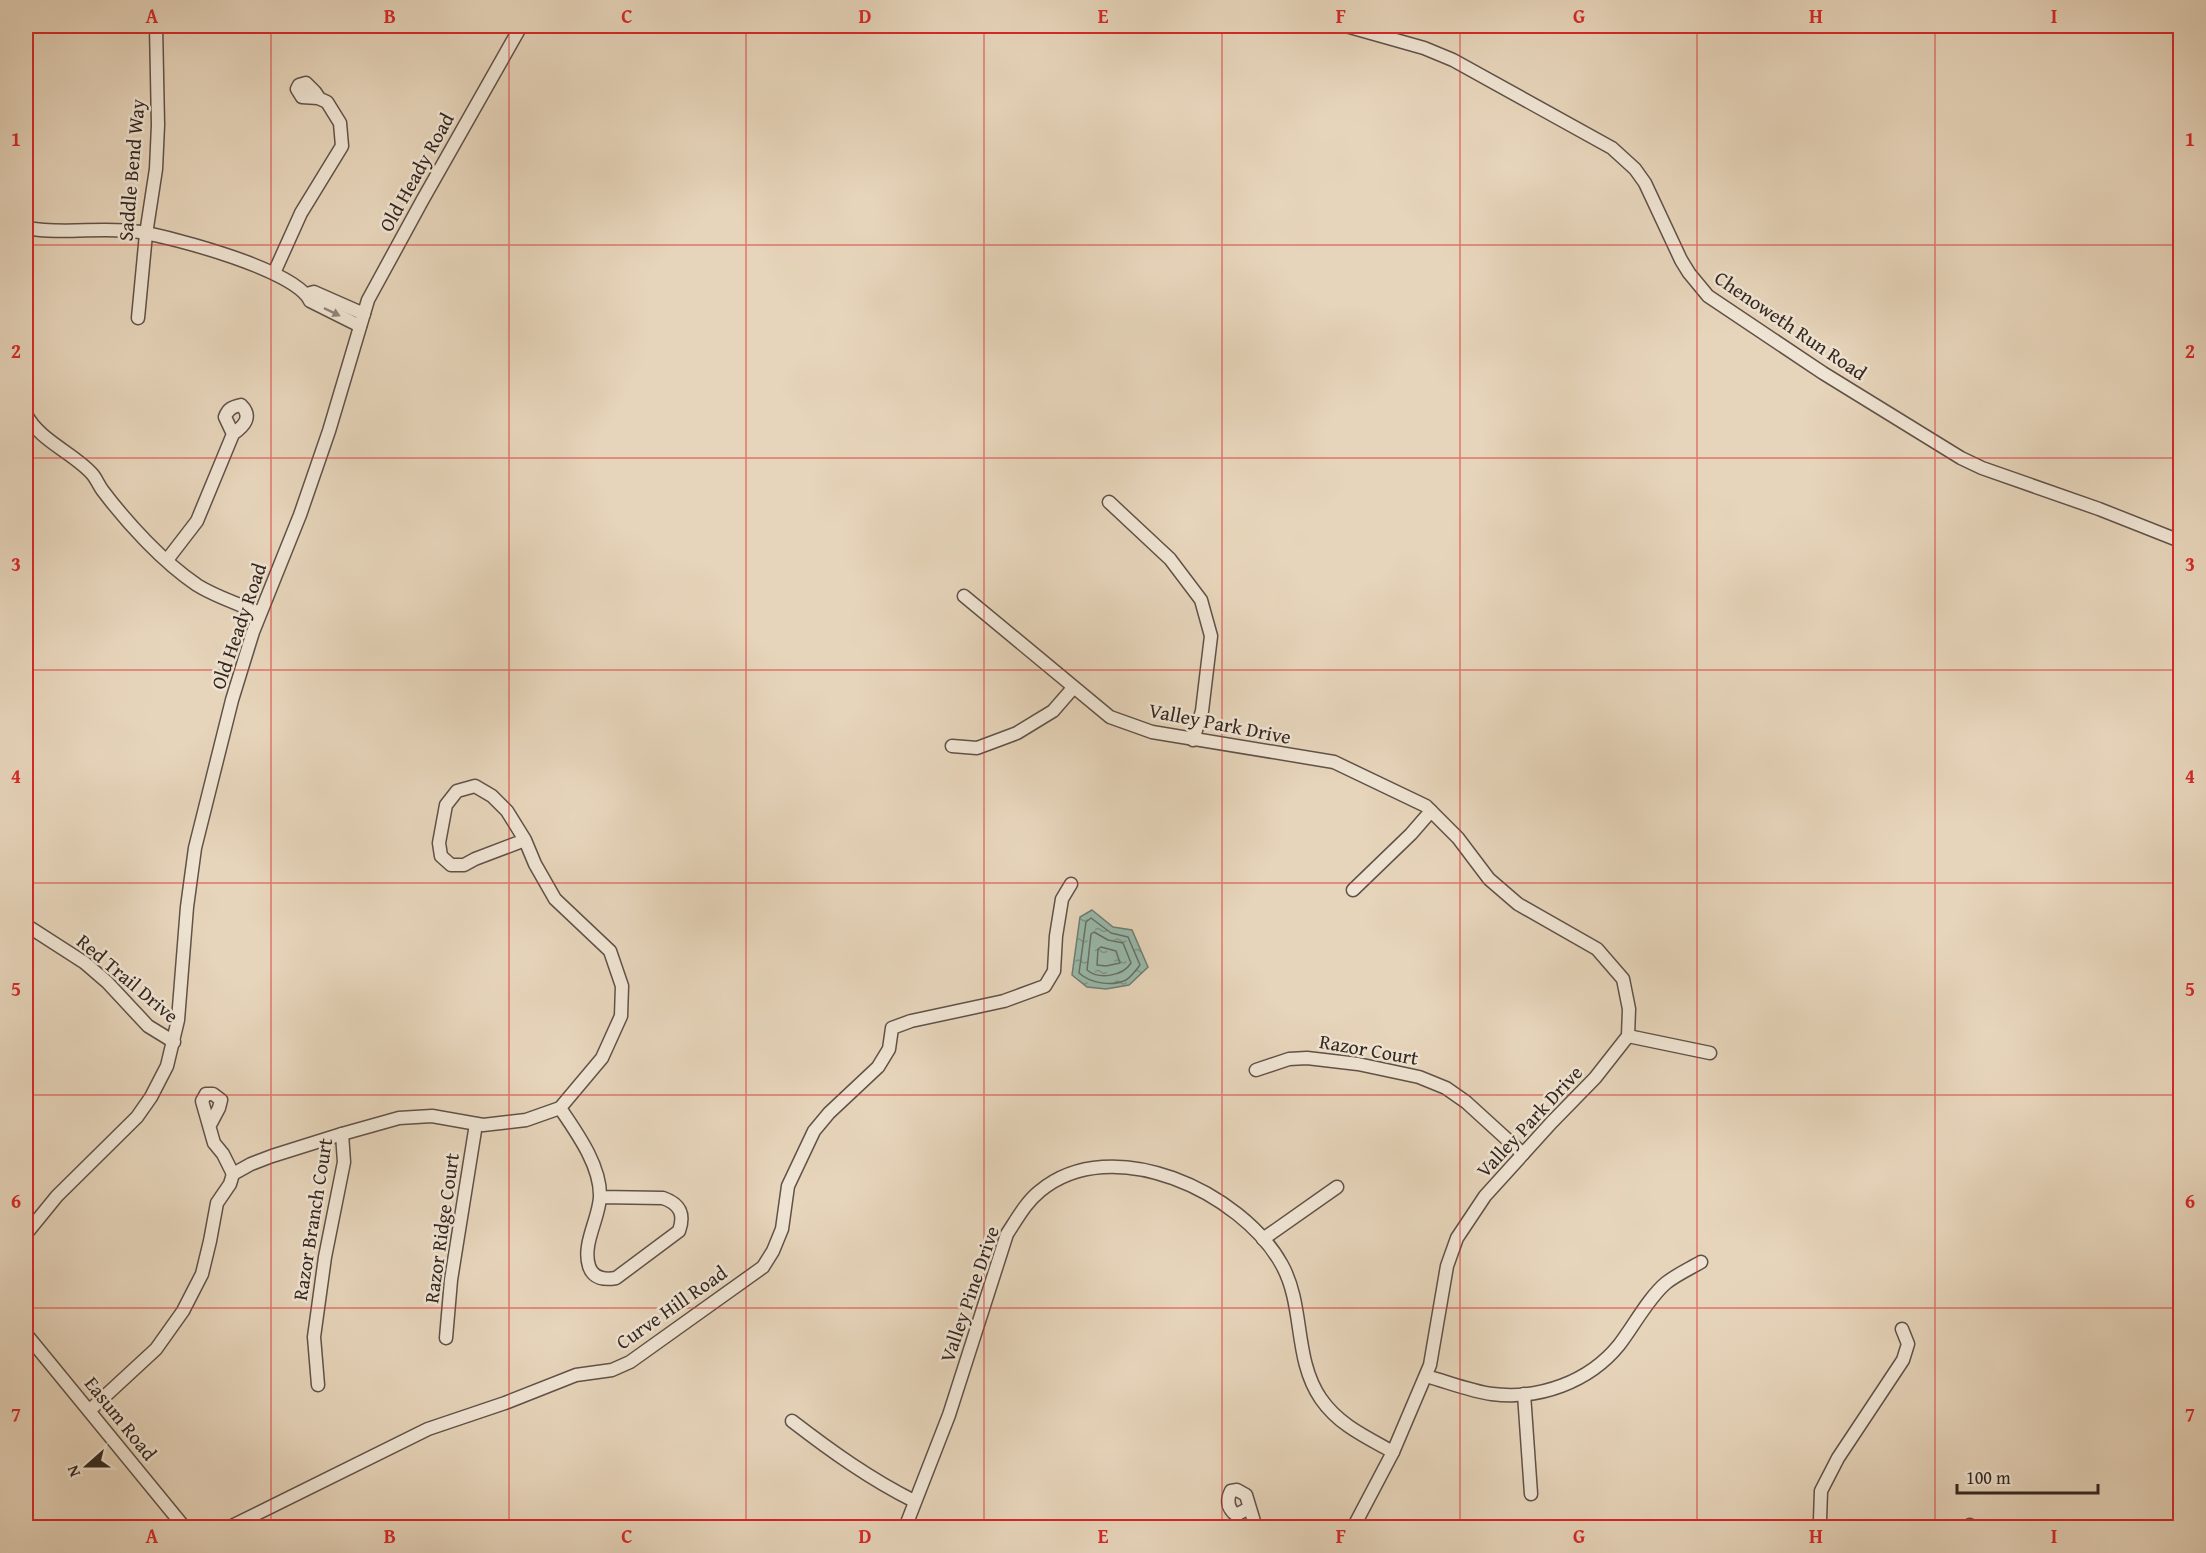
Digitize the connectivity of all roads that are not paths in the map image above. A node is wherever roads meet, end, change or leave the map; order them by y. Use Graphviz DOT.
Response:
graph roads {
  1 [pos="156,26"];
  2 [pos="521,26"];
  3 [pos="1346,26"];
  4 [pos="319,98"];
  5 [pos="26,228"];
  6 [pos="146,234"];
  7 [pos="274,273"];
  8 [pos="138,318"];
  9 [pos="362,320"];
  10 [pos="26,414"];
  11 [pos="233,434"];
  12 [pos="1109,502"];
  13 [pos="2181,541"];
  14 [pos="167,560"];
  15 [pos="964,596"];
  16 [pos="260,613"];
  17 [pos="1073,688"];
  18 [pos="1193,740"];
  19 [pos="952,746"];
  20 [pos="1431,811"];
  21 [pos="525,840"];
  22 [pos="1071,884"];
  23 [pos="1353,890"];
  24 [pos="26,925"];
  25 [pos="1628,1036"];
  26 [pos="174,1042"];
  27 [pos="1710,1053"];
  28 [pos="1256,1070"];
  29 [pos="560,1108"];
  30 [pos="476,1124"];
  31 [pos="210,1125"];
  32 [pos="342,1134"];
  33 [pos="1523,1154"];
  34 [pos="233,1174"];
  35 [pos="1337,1187"];
  36 [pos="600,1197"];
  37 [pos="26,1234"];
  38 [pos="1263,1239"];
  39 [pos="1701,1262"];
  40 [pos="1902,1329"];
  41 [pos="26,1334"];
  42 [pos="446,1338"];
  43 [pos="1426,1376"];
  44 [pos="318,1385"];
  45 [pos="1524,1394"];
  46 [pos="90,1410"];
  47 [pos="792,1421"];
  48 [pos="1393,1452"];
  49 [pos="1531,1494"];
  50 [pos="914,1501"];
  51 [pos="1250,1508"];
  52 [pos="185,1527"];
  53 [pos="228,1527"];
  54 [pos="905,1527"];
  55 [pos="1256,1527"];
  56 [pos="1353,1527"];
  57 [pos="1822,1527"];
  1 -- 6 [label="street, Saddle Bend Way"];
  2 -- 9 [label="street, Old Heady Road"];
  3 -- 13 [label="street, Chenoweth Run Road"];
  4 -- 7 [label="street"];
  5 -- 6 [label="street"];
  6 -- 7 [label="street"];
  6 -- 8 [label="street, Saddle Bend Way"];
  7 -- 9 [label="street"];
  9 -- 16 [label="street, Old Heady Road"];
  10 -- 14 [label="street"];
  11 -- 14 [label="street"];
  12 -- 18 [label="street"];
  14 -- 16 [label="street"];
  15 -- 17 [label="street, Valley Park Drive"];
  16 -- 26 [label="street, Old Heady Road"];
  17 -- 18 [label="street, Valley Park Drive"];
  17 -- 19 [label="street"];
  18 -- 20 [label="street, Valley Park Drive"];
  20 -- 23 [label="street"];
  20 -- 25 [label="street, Valley Park Drive"];
  21 -- 21 [label="street, Razor Branch Court"];
  21 -- 29 [label="street, Razor Branch Court"];
  22 -- 53 [label="street, Curve Hill Road"];
  24 -- 26 [label="street, Red Trail Drive"];
  25 -- 27 [label="street"];
  25 -- 33 [label="street, Valley Park Drive"];
  26 -- 37 [label="street, Old Heady Road"];
  28 -- 33 [label="street, Razor Court"];
  29 -- 30 [label="street, Razor Branch Court"];
  29 -- 36 [label="street"];
  30 -- 32 [label="street, Razor Branch Court"];
  30 -- 42 [label="street, Razor Ridge Court"];
  31 -- 34 [label="street"];
  32 -- 34 [label="street"];
  32 -- 44 [label="street, Razor Branch Court"];
  33 -- 43 [label="street, Valley Park Drive"];
  34 -- 46 [label="street"];
  35 -- 38 [label="street"];
  36 -- 36 [label="street"];
  38 -- 48 [label="street, Valley Pine Drive"];
  38 -- 50 [label="street, Valley Pine Drive"];
  39 -- 45 [label="street"];
  40 -- 57 [label="street"];
  41 -- 46 [label="street, Easum Road"];
  43 -- 45 [label="street"];
  43 -- 48 [label="street, Valley Park Drive"];
  45 -- 49 [label="street"];
  46 -- 52 [label="street, Easum Road"];
  47 -- 50 [label="street"];
  48 -- 56 [label="street, Valley Park Drive"];
  50 -- 54 [label="street, Valley Pine Drive"];
  51 -- 55 [label="street"];
}
